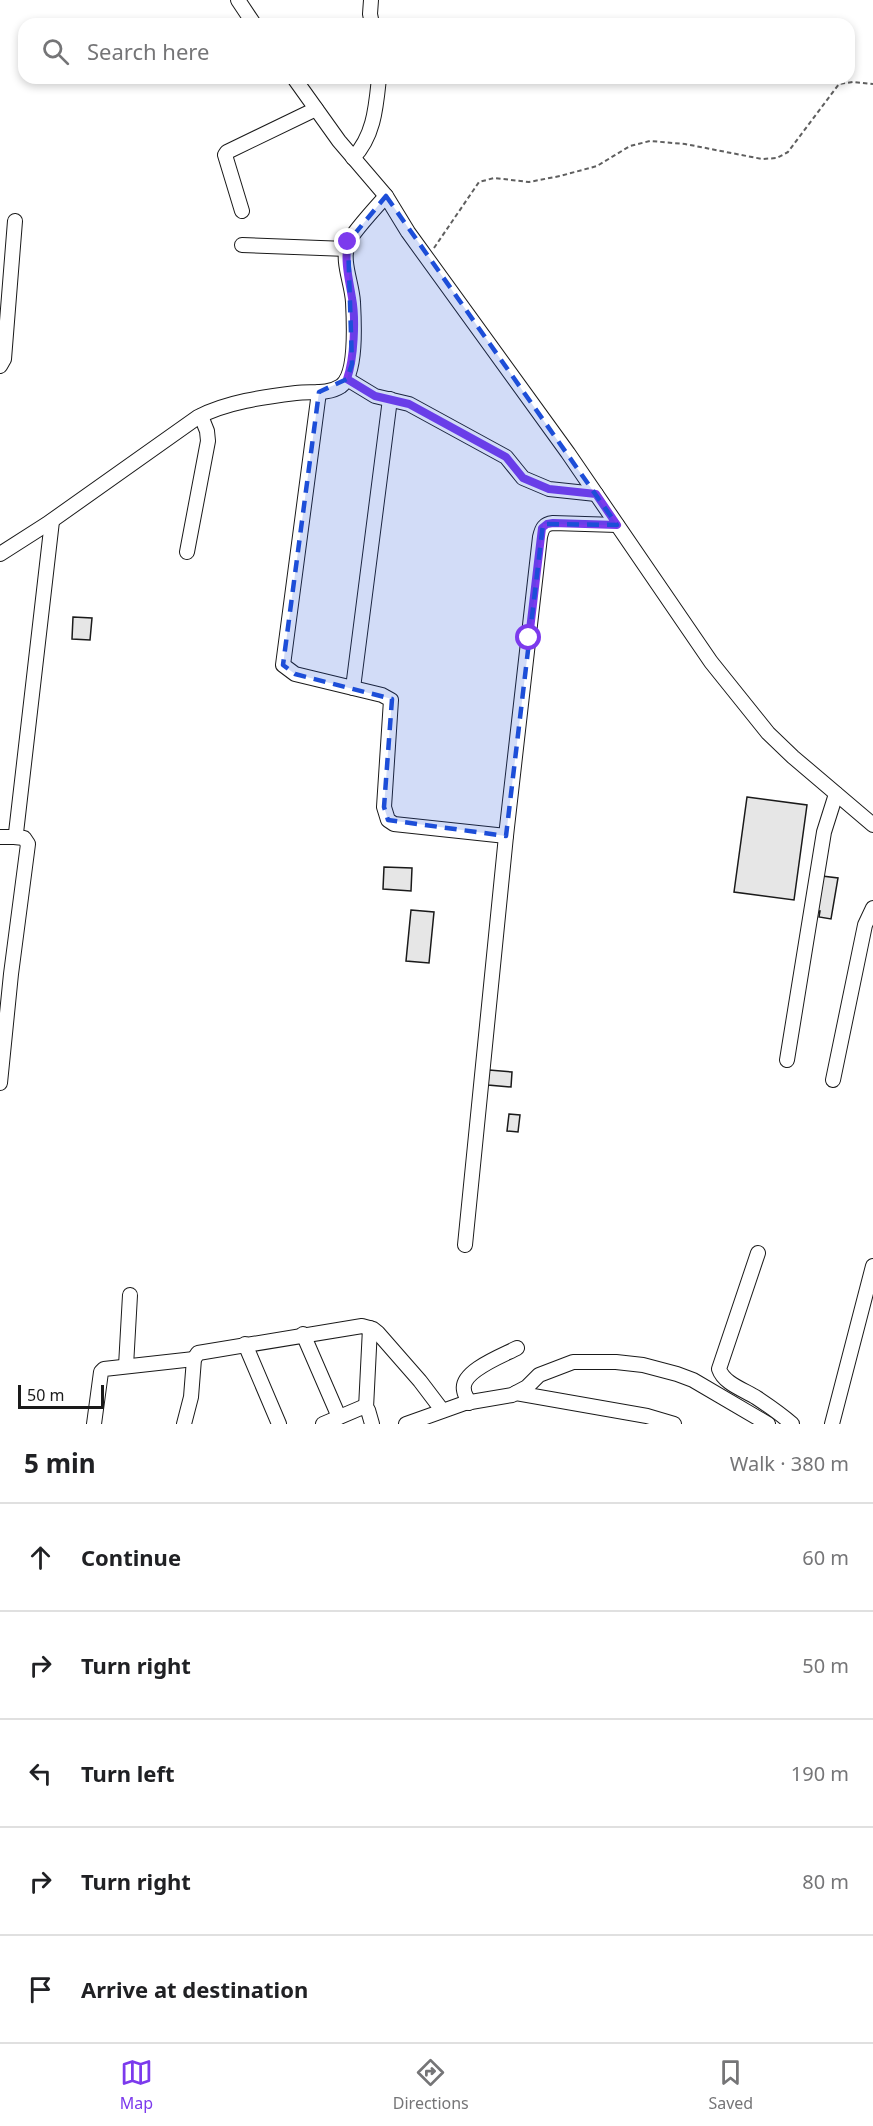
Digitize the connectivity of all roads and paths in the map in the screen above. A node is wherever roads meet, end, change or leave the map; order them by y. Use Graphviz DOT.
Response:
graph roads {
  1 [pos="238,0"];
  2 [pos="371,0"];
  3 [pos="250,18"];
  4 [pos="370,18"];
  5 [pos="855,82"];
  6 [pos="298,84"];
  7 [pos="378,84"];
  8 [pos="839,84"];
  9 [pos="873,84"];
  10 [pos="316,109"];
  11 [pos="353,158"];
  12 [pos="386,196"];
  13 [pos="242,211"];
  14 [pos="15,221"];
  15 [pos="242,245"];
  16 [pos="347,249"];
  17 [pos="428,258"];
  18 [pos="0,366"];
  19 [pos="347,379"];
  20 [pos="319,392"];
  21 [pos="390,399"];
  22 [pos="201,416"];
  23 [pos="596,494"];
  24 [pos="52,521"];
  25 [pos="617,525"];
  26 [pos="187,552"];
  27 [pos="0,555"];
  28 [pos="353,688"];
  29 [pos="836,794"];
  30 [pos="873,825"];
  31 [pos="506,836"];
  32 [pos="4,838"];
  33 [pos="873,908"];
  34 [pos="2,1047"];
  35 [pos="787,1060"];
  36 [pos="833,1080"];
  37 [pos="0,1083"];
  38 [pos="465,1245"];
  39 [pos="758,1253"];
  40 [pos="873,1266"];
  41 [pos="130,1295"];
  42 [pos="370,1328"];
  43 [pos="303,1334"];
  44 [pos="245,1344"];
  45 [pos="517,1348"];
  46 [pos="194,1359"];
  47 [pos="126,1366"];
  48 [pos="516,1393"];
  49 [pos="469,1403"];
  50 [pos="366,1408"];
  51 [pos="442,1410"];
  52 [pos="339,1417"];
  53 [pos="94,1424"];
  54 [pos="184,1424"];
  55 [pos="279,1424"];
  56 [pos="323,1424"];
  57 [pos="372,1424"];
  58 [pos="406,1424"];
  59 [pos="674,1424"];
  60 [pos="768,1424"];
  61 [pos="792,1424"];
  62 [pos="832,1424"];
  1 -- 3 [label="street"];
  2 -- 4 [label="street"];
  5 -- 9 [label="path"];
  6 -- 10 [label="street"];
  7 -- 11 [label="street"];
  8 -- 17 [label="path"];
  10 -- 11 [label="street"];
  10 -- 13 [label="street"];
  11 -- 12 [label="street"];
  12 -- 16 [label="street"];
  12 -- 17 [label="street"];
  14 -- 18 [label="street"];
  15 -- 16 [label="street"];
  16 -- 19 [label="street"];
  17 -- 23 [label="street"];
  19 -- 20 [label="street"];
  19 -- 21 [label="street"];
  20 -- 22 [label="street"];
  20 -- 28 [label="street"];
  21 -- 23 [label="street"];
  21 -- 28 [label="street"];
  22 -- 24 [label="street"];
  22 -- 26 [label="street"];
  23 -- 25 [label="street"];
  24 -- 27 [label="street"];
  24 -- 32 [label="street"];
  25 -- 29 [label="street"];
  25 -- 31 [label="street"];
  28 -- 31 [label="street"];
  29 -- 30 [label="street"];
  29 -- 35 [label="street"];
  31 -- 38 [label="street"];
  32 -- 34 [label="street"];
  33 -- 36 [label="street"];
  34 -- 37 [label="street"];
  39 -- 61 [label="street"];
  40 -- 62 [label="street"];
  41 -- 47 [label="street"];
  42 -- 43 [label="street"];
  42 -- 50 [label="street"];
  42 -- 51 [label="street"];
  43 -- 44 [label="street"];
  43 -- 52 [label="street"];
  44 -- 46 [label="street"];
  44 -- 55 [label="street"];
  45 -- 49 [label="street"];
  46 -- 47 [label="street"];
  46 -- 54 [label="street"];
  47 -- 53 [label="street"];
  48 -- 49 [label="street"];
  48 -- 59 [label="street"];
  48 -- 60 [label="street"];
  49 -- 51 [label="street"];
  50 -- 52 [label="street"];
  50 -- 57 [label="street"];
  51 -- 58 [label="street"];
  52 -- 56 [label="street"];
}
